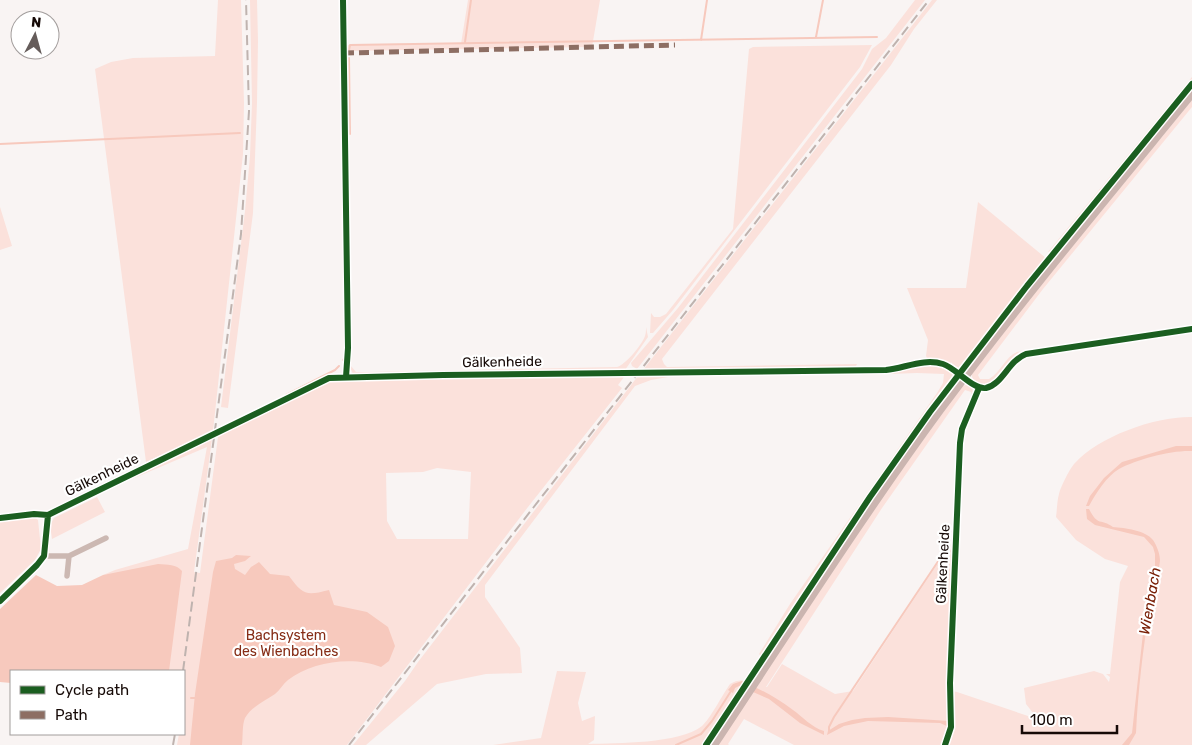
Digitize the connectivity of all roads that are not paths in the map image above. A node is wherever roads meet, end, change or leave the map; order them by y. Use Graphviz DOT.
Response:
graph roads {
  1 [pos="1192,94"];
  2 [pos="1192,329"];
  3 [pos="964,378"];
  4 [pos="979,388"];
  5 [pos="106,538"];
  6 [pos="44,556"];
  7 [pos="69,556"];
  8 [pos="67,576"];
  9 [pos="0,601"];
  10 [pos="714,745"];
  11 [pos="945,745"];
  1 -- 3 [label="street"];
  2 -- 4 [label="street"];
  3 -- 4 [label="street, Gälkenheide"];
  3 -- 6 [label="street, Gälkenheide"];
  3 -- 10 [label="street"];
  4 -- 11 [label="street, Gälkenheide"];
  5 -- 7 [label="street"];
  6 -- 7 [label="street"];
  6 -- 9 [label="street"];
  7 -- 8 [label="street"];
}
